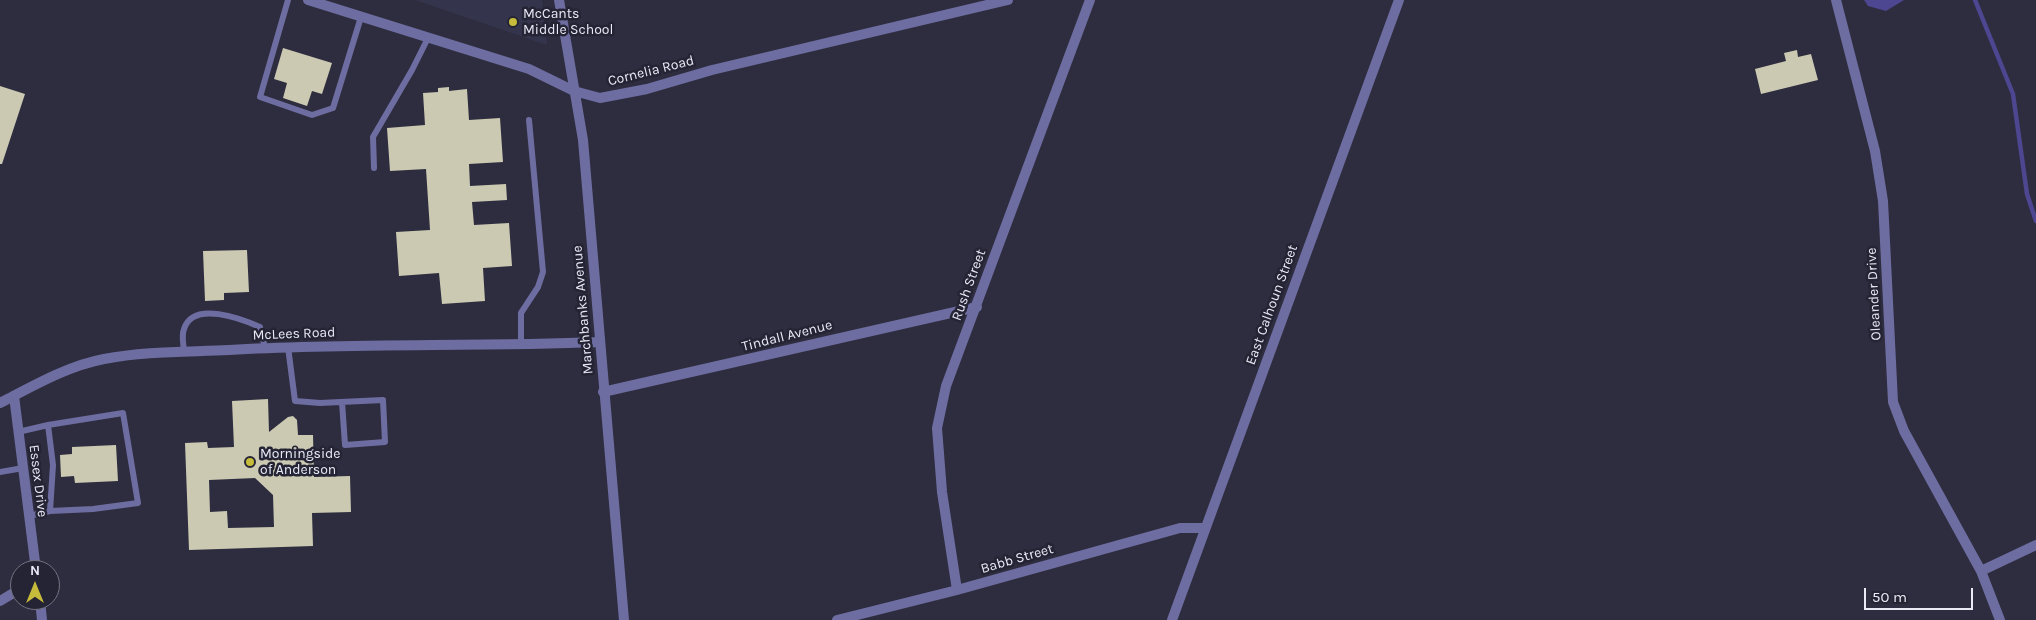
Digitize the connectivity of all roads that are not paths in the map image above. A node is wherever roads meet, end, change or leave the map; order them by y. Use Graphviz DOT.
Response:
graph roads {
  1 [pos="288,0"];
  2 [pos="308,0"];
  3 [pos="559,0"];
  4 [pos="1008,0"];
  5 [pos="1090,0"];
  6 [pos="1399,0"];
  7 [pos="1836,0"];
  8 [pos="361,17"];
  9 [pos="428,38"];
  10 [pos="574,91"];
  11 [pos="529,120"];
  12 [pos="374,168"];
  13 [pos="977,307"];
  14 [pos="599,342"];
  15 [pos="521,345"];
  16 [pos="288,347"];
  17 [pos="265,348"];
  18 [pos="184,352"];
  19 [pos="603,392"];
  20 [pos="14,396"];
  21 [pos="342,402"];
  22 [pos="0,403"];
  23 [pos="48,425"];
  24 [pos="18,432"];
  25 [pos="23,468"];
  26 [pos="0,472"];
  27 [pos="50,511"];
  28 [pos="29,516"];
  29 [pos="1205,528"];
  30 [pos="2036,545"];
  31 [pos="35,560"];
  32 [pos="1981,571"];
  33 [pos="957,590"];
  34 [pos="858,617"];
  35 [pos="624,620"];
  36 [pos="837,620"];
  37 [pos="1172,620"];
  38 [pos="2000,620"];
  1 -- 8 [label="lane"];
  2 -- 8 [label="street, Cornelia Road"];
  3 -- 10 [label="street, Marchbanks Avenue"];
  4 -- 10 [label="street, Cornelia Road"];
  5 -- 13 [label="street, Rush Street"];
  6 -- 29 [label="street, East Calhoun Street"];
  7 -- 32 [label="street, Oleander Drive"];
  8 -- 9 [label="street, Cornelia Road"];
  9 -- 10 [label="street, Cornelia Road"];
  9 -- 12 [label="lane"];
  10 -- 14 [label="street, Marchbanks Avenue"];
  11 -- 15 [label="lane"];
  13 -- 19 [label="street, Tindall Avenue"];
  13 -- 33 [label="street, Rush Street"];
  14 -- 15 [label="street, McLees Road"];
  14 -- 19 [label="street, Marchbanks Avenue"];
  15 -- 16 [label="street, McLees Road"];
  16 -- 17 [label="street, McLees Road"];
  16 -- 21 [label="lane"];
  17 -- 18 [label="street, McLees Road"];
  17 -- 18 [label="lane"];
  18 -- 20 [label="street, McLees Road"];
  19 -- 35 [label="street, Marchbanks Avenue"];
  20 -- 22 [label="street, McLees Road"];
  20 -- 24 [label="street, Essex Drive"];
  21 -- 21 [label="lane"];
  23 -- 24 [label="lane"];
  23 -- 27 [label="lane"];
  23 -- 27 [label="lane"];
  24 -- 25 [label="street, Essex Drive"];
  25 -- 26 [label="lane"];
  25 -- 28 [label="street, Essex Drive"];
  27 -- 28 [label="lane"];
  28 -- 31 [label="street, Essex Drive"];
  29 -- 33 [label="street, Babb Street"];
  29 -- 37 [label="street, East Calhoun Street"];
  30 -- 32 [label="street"];
  32 -- 38 [label="street, Oleander Drive"];
  33 -- 34 [label="street, Babb Street"];
  34 -- 36 [label="street, Babb Street"];
}
